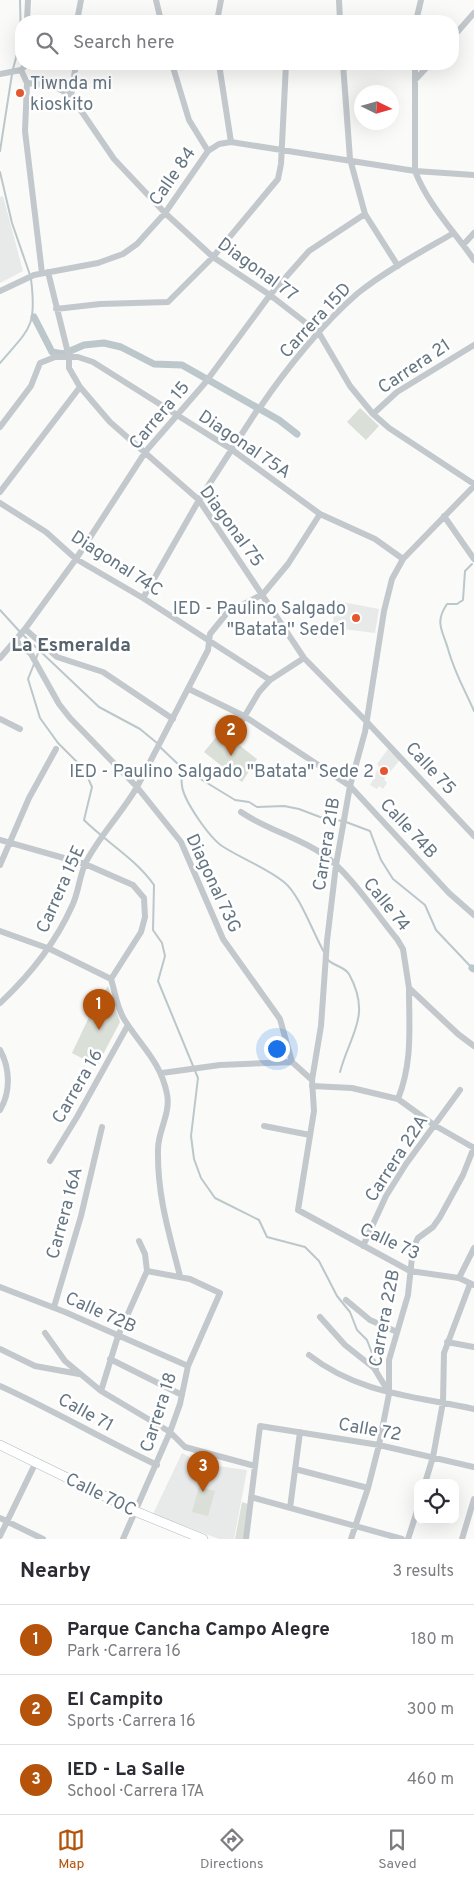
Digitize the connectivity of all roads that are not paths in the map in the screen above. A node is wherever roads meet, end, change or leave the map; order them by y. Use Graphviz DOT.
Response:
graph roads {
  1 [pos="28,0"];
  2 [pos="81,0"];
  3 [pos="156,0"];
  4 [pos="221,0"];
  5 [pos="339,0"];
  6 [pos="421,0"];
  7 [pos="474,13"];
  8 [pos="27,15"];
  9 [pos="78,15"];
  10 [pos="160,15"];
  11 [pos="218,15"];
  12 [pos="340,15"];
  13 [pos="417,15"];
  14 [pos="459,30"];
  15 [pos="75,70"];
  16 [pos="174,70"];
  17 [pos="220,70"];
  18 [pos="286,70"];
  19 [pos="343,70"];
  20 [pos="415,70"];
  21 [pos="424,70"];
  22 [pos="19,71"];
  23 [pos="3,74"];
  24 [pos="415,80"];
  25 [pos="27,83"];
  26 [pos="71,96"];
  27 [pos="231,142"];
  28 [pos="282,149"];
  29 [pos="208,151"];
  30 [pos="350,159"];
  31 [pos="415,171"];
  32 [pos="474,175"];
  33 [pos="165,213"];
  34 [pos="365,214"];
  35 [pos="474,233"];
  36 [pos="452,234"];
  37 [pos="463,245"];
  38 [pos="213,257"];
  39 [pos="474,260"];
  40 [pos="398,266"];
  41 [pos="45,272"];
  42 [pos="0,291"];
  43 [pos="270,295"];
  44 [pos="56,309"];
  45 [pos="319,333"];
  46 [pos="474,345"];
  47 [pos="68,353"];
  48 [pos="80,387"];
  49 [pos="261,406"];
  50 [pos="256,412"];
  51 [pos="373,414"];
  52 [pos="178,417"];
  53 [pos="0,427"];
  54 [pos="231,449"];
  55 [pos="146,452"];
  56 [pos="474,485"];
  57 [pos="0,492"];
  58 [pos="199,500"];
  59 [pos="0,502"];
  60 [pos="320,514"];
  61 [pos="444,516"];
  62 [pos="76,559"];
  63 [pos="403,559"];
  64 [pos="474,559"];
  65 [pos="263,594"];
  66 [pos="143,598"];
  67 [pos="24,630"];
  68 [pos="16,639"];
  69 [pos="209,640"];
  70 [pos="0,658"];
  71 [pos="304,658"];
  72 [pos="270,680"];
  73 [pos="189,689"];
  74 [pos="244,716"];
  75 [pos="0,719"];
  76 [pos="174,719"];
  77 [pos="366,721"];
  78 [pos="20,729"];
  79 [pos="231,739"];
  80 [pos="56,749"];
  81 [pos="350,786"];
  82 [pos="137,787"];
  83 [pos="241,812"];
  84 [pos="474,836"];
  85 [pos="0,840"];
  86 [pos="9,842"];
  87 [pos="85,864"];
  88 [pos="0,865"];
  89 [pos="336,865"];
  90 [pos="474,914"];
  91 [pos="0,931"];
  92 [pos="50,949"];
  93 [pos="111,979"];
  94 [pos="410,988"];
  95 [pos="0,1003"];
  96 [pos="128,1025"];
  97 [pos="474,1046"];
  98 [pos="0,1050"];
  99 [pos="2,1060"];
  100 [pos="292,1062"];
  101 [pos="162,1073"];
  102 [pos="312,1083"];
  103 [pos="460,1090"];
  104 [pos="398,1099"];
  105 [pos="0,1110"];
  106 [pos="434,1125"];
  107 [pos="264,1126"];
  108 [pos="102,1127"];
  109 [pos="310,1135"];
  110 [pos="474,1148"];
  111 [pos="50,1161"];
  112 [pos="298,1210"];
  113 [pos="139,1241"];
  114 [pos="363,1246"];
  115 [pos="474,1248"];
  116 [pos="410,1270"];
  117 [pos="147,1271"];
  118 [pos="180,1276"];
  119 [pos="459,1278"];
  120 [pos="472,1284"];
  121 [pos="0,1287"];
  122 [pos="346,1300"];
  123 [pos="54,1307"];
  124 [pos="320,1316"];
  125 [pos="397,1332"];
  126 [pos="45,1333"];
  127 [pos="118,1336"];
  128 [pos="447,1342"];
  129 [pos="474,1347"];
  130 [pos="0,1349"];
  131 [pos="309,1355"];
  132 [pos="110,1359"];
  133 [pos="188,1366"];
  134 [pos="80,1375"];
  135 [pos="0,1386"];
  136 [pos="101,1392"];
  137 [pos="389,1393"];
  138 [pos="182,1394"];
  139 [pos="443,1402"];
  140 [pos="474,1410"];
  141 [pos="170,1432"];
  142 [pos="300,1432"];
  143 [pos="0,1445"];
  144 [pos="379,1445"];
  145 [pos="433,1457"];
  146 [pos="36,1462"];
  147 [pos="156,1465"];
  148 [pos="255,1466"];
  149 [pos="474,1467"];
  150 [pos="295,1469"];
  151 [pos="426,1479"];
  152 [pos="368,1488"];
  153 [pos="251,1497"];
  154 [pos="474,1499"];
  155 [pos="290,1508"];
  156 [pos="137,1512"];
  157 [pos="0,1518"];
  158 [pos="414,1520"];
  159 [pos="7,1522"];
  160 [pos="355,1526"];
  161 [pos="0,1536"];
  162 [pos="43,1539"];
  163 [pos="124,1539"];
  164 [pos="203,1539"];
  165 [pos="246,1539"];
  166 [pos="351,1539"];
  167 [pos="402,1539"];
  168 [pos="408,1539"];
  169 [pos="462,1539"];
  1 -- 8 [label="street"];
  2 -- 9 [label="street"];
  3 -- 10 [label="street"];
  4 -- 11 [label="street"];
  5 -- 12 [label="street"];
  6 -- 13 [label="street"];
  7 -- 14 [label="street"];
  15 -- 26 [label="street"];
  16 -- 29 [label="street"];
  17 -- 27 [label="street"];
  18 -- 28 [label="street"];
  19 -- 30 [label="street"];
  20 -- 24 [label="street"];
  21 -- 24 [label="street"];
  22 -- 23 [label="street"];
  22 -- 25 [label="street"];
  24 -- 31 [label="street"];
  25 -- 26 [label="street"];
  25 -- 41 [label="street, Diagonal 75"];
  26 -- 33 [label="street, Diagonal 77"];
  27 -- 28 [label="street, Calle 84"];
  27 -- 29 [label="street, Calle 84"];
  28 -- 30 [label="street, Calle 84"];
  28 -- 38 [label="street"];
  29 -- 33 [label="street, Calle 84"];
  30 -- 31 [label="street, Calle 84"];
  30 -- 34 [label="street"];
  31 -- 32 [label="street, Calle 84"];
  31 -- 36 [label="street"];
  33 -- 38 [label="street, Diagonal 77"];
  33 -- 41 [label="street, Calle 84"];
  34 -- 40 [label="street"];
  34 -- 43 [label="street, Carrera 15"];
  35 -- 37 [label="street"];
  36 -- 37 [label="street"];
  36 -- 40 [label="street, Carrera 15D"];
  37 -- 39 [label="street"];
  38 -- 43 [label="street, Diagonal 77"];
  38 -- 44 [label="street"];
  40 -- 45 [label="street, Carrera 15D"];
  41 -- 42 [label="street, Calle 84"];
  41 -- 44 [label="street, Diagonal 75"];
  43 -- 45 [label="street, Diagonal 77"];
  43 -- 52 [label="street, Carrera 15"];
  44 -- 47 [label="street, Diagonal 75"];
  45 -- 49 [label="street, Carrera 15D"];
  45 -- 51 [label="street, Diagonal 77"];
  46 -- 51 [label="street, Carrera 21"];
  47 -- 48 [label="street, Diagonal 75"];
  47 -- 52 [label="street, Diagonal 75A"];
  47 -- 53 [label="street, Diagonal 75A"];
  48 -- 55 [label="street, Diagonal 75"];
  48 -- 57 [label="street"];
  50 -- 54 [label="street"];
  51 -- 56 [label="street, Diagonal 77"];
  52 -- 54 [label="street, Diagonal 75A"];
  52 -- 55 [label="street, Carrera 15"];
  54 -- 58 [label="street"];
  54 -- 60 [label="street, Diagonal 75A"];
  55 -- 58 [label="street, Diagonal 75"];
  55 -- 62 [label="street, Carrera 15"];
  56 -- 61 [label="street, Carrera 21B"];
  58 -- 65 [label="street, Diagonal 75"];
  58 -- 66 [label="street"];
  59 -- 62 [label="street, Diagonal 74C"];
  60 -- 63 [label="street, Diagonal 75A"];
  60 -- 65 [label="street, Carrera 15E"];
  61 -- 63 [label="street, Carrera 21B"];
  61 -- 64 [label="street"];
  62 -- 66 [label="street, Diagonal 74C"];
  62 -- 67 [label="street, Carrera 15"];
  63 -- 77 [label="street, Carrera 21B"];
  65 -- 69 [label="street, Carrera 15E"];
  65 -- 71 [label="street, Diagonal 75"];
  66 -- 69 [label="street, Diagonal 74C"];
  67 -- 68 [label="street, Carrera 15"];
  67 -- 76 [label="street"];
  68 -- 70 [label="street, Carrera 15"];
  68 -- 82 [label="street, Diagonal 73G"];
  69 -- 72 [label="street, Diagonal 74C"];
  69 -- 73 [label="street, Carrera 15E"];
  71 -- 72 [label="street"];
  71 -- 77 [label="street, Diagonal 75"];
  72 -- 74 [label="street"];
  73 -- 74 [label="street, Calle 74B"];
  73 -- 76 [label="street, Carrera 15E"];
  74 -- 79 [label="street"];
  74 -- 81 [label="street, Calle 74B"];
  75 -- 78 [label="street"];
  76 -- 82 [label="street, Carrera 15E"];
  77 -- 81 [label="street, Carrera 21B"];
  77 -- 84 [label="street, Calle 75"];
  80 -- 86 [label="street"];
  81 -- 89 [label="street, Carrera 21B"];
  81 -- 90 [label="street, Calle 74B"];
  82 -- 87 [label="street, Carrera 15E"];
  82 -- 100 [label="street, Diagonal 73G"];
  83 -- 89 [label="street, Calle 74"];
  85 -- 86 [label="street"];
  86 -- 87 [label="street"];
  86 -- 88 [label="street"];
  87 -- 92 [label="street, Carrera 15E"];
  87 -- 93 [label="street"];
  89 -- 94 [label="street, Calle 74"];
  89 -- 102 [label="street, Carrera 21B"];
  91 -- 92 [label="street"];
  92 -- 93 [label="street"];
  92 -- 95 [label="street, Carrera 15E"];
  93 -- 96 [label="street"];
  94 -- 97 [label="street"];
  94 -- 104 [label="street, Calle 74"];
  96 -- 101 [label="street"];
  96 -- 111 [label="street, Carrera 16"];
  98 -- 99 [label="street"];
  99 -- 105 [label="street"];
  100 -- 101 [label="street"];
  100 -- 102 [label="street"];
  101 -- 118 [label="street"];
  102 -- 104 [label="street"];
  102 -- 109 [label="street, Carrera 21B"];
  103 -- 106 [label="street, Carrera 22A"];
  104 -- 106 [label="street"];
  106 -- 110 [label="street"];
  106 -- 114 [label="street, Carrera 22A"];
  107 -- 109 [label="street"];
  108 -- 123 [label="street, Carrera 16A"];
  109 -- 112 [label="street, Carrera 21B"];
  110 -- 116 [label="street, Carrera 22B"];
  112 -- 114 [label="street, Calle 73"];
  113 -- 117 [label="street"];
  114 -- 116 [label="street, Calle 73"];
  115 -- 119 [label="street"];
  116 -- 119 [label="street, Calle 73"];
  116 -- 125 [label="street, Carrera 22B"];
  117 -- 118 [label="street"];
  117 -- 127 [label="street"];
  118 -- 133 [label="street, Carrera 18"];
  119 -- 120 [label="street, Calle 73"];
  120 -- 128 [label="street"];
  121 -- 123 [label="street, Calle 72B"];
  122 -- 125 [label="street"];
  123 -- 127 [label="street, Calle 72B"];
  124 -- 137 [label="street"];
  125 -- 137 [label="street, Carrera 22B"];
  126 -- 134 [label="street"];
  127 -- 132 [label="street"];
  127 -- 133 [label="street, Calle 72B"];
  128 -- 129 [label="street"];
  128 -- 139 [label="street"];
  130 -- 134 [label="street"];
  131 -- 137 [label="street"];
  132 -- 136 [label="street"];
  132 -- 138 [label="street"];
  133 -- 138 [label="street, Carrera 18"];
  134 -- 136 [label="street"];
  135 -- 147 [label="street, Calle 71"];
  136 -- 141 [label="street"];
  137 -- 139 [label="street"];
  137 -- 144 [label="street, Carrera 22B"];
  138 -- 141 [label="street, Carrera 18"];
  139 -- 140 [label="street"];
  139 -- 145 [label="street"];
  141 -- 147 [label="street, Carrera 18"];
  141 -- 148 [label="street"];
  142 -- 144 [label="street, Calle 72"];
  142 -- 148 [label="street, Calle 72"];
  142 -- 150 [label="street"];
  143 -- 146 [label="street, Calle 70C"];
  144 -- 145 [label="street, Calle 72"];
  144 -- 152 [label="street, Carrera 22B"];
  145 -- 149 [label="street, Calle 72"];
  145 -- 151 [label="street"];
  146 -- 156 [label="street, Calle 70C"];
  146 -- 159 [label="street"];
  147 -- 156 [label="street, Carrera 18"];
  148 -- 153 [label="street"];
  150 -- 152 [label="street"];
  150 -- 155 [label="street"];
  152 -- 160 [label="street, Carrera 22B"];
  153 -- 155 [label="street"];
  153 -- 165 [label="street"];
  154 -- 169 [label="street"];
  155 -- 160 [label="street"];
  156 -- 163 [label="street, Carrera 18"];
  156 -- 164 [label="street, Calle 70C"];
  157 -- 159 [label="street"];
  158 -- 168 [label="street"];
  159 -- 161 [label="street"];
  159 -- 162 [label="street"];
  160 -- 166 [label="street, Carrera 22B"];
  160 -- 167 [label="street"];
}
